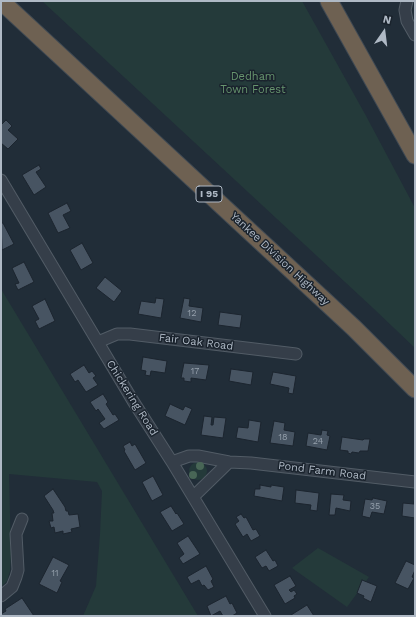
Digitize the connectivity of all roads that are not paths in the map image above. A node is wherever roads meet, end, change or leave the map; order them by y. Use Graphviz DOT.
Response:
graph roads {
  1 [pos="1,1"];
  2 [pos="329,1"];
  3 [pos="407,1"];
  4 [pos="415,35"];
  5 [pos="415,155"];
  6 [pos="1,180"];
  7 [pos="98,342"];
  8 [pos="296,354"];
  9 [pos="415,389"];
  10 [pos="172,462"];
  11 [pos="229,462"];
  12 [pos="415,482"];
  13 [pos="193,497"];
  14 [pos="22,519"];
  15 [pos="1,596"];
  16 [pos="265,616"];
  1 -- 9 [label="highway, Yankee Division Highway / I 95"];
  2 -- 5 [label="highway"];
  3 -- 4 [label="street"];
  6 -- 7 [label="street, Chickering Road"];
  7 -- 8 [label="street, Fair Oak Road"];
  7 -- 10 [label="street, Chickering Road"];
  10 -- 11 [label="street, Pond Farm Road"];
  10 -- 13 [label="street, Chickering Road"];
  11 -- 12 [label="street, Pond Farm Road"];
  11 -- 13 [label="street"];
  13 -- 16 [label="street, Chickering Road"];
  14 -- 15 [label="street"];
}
